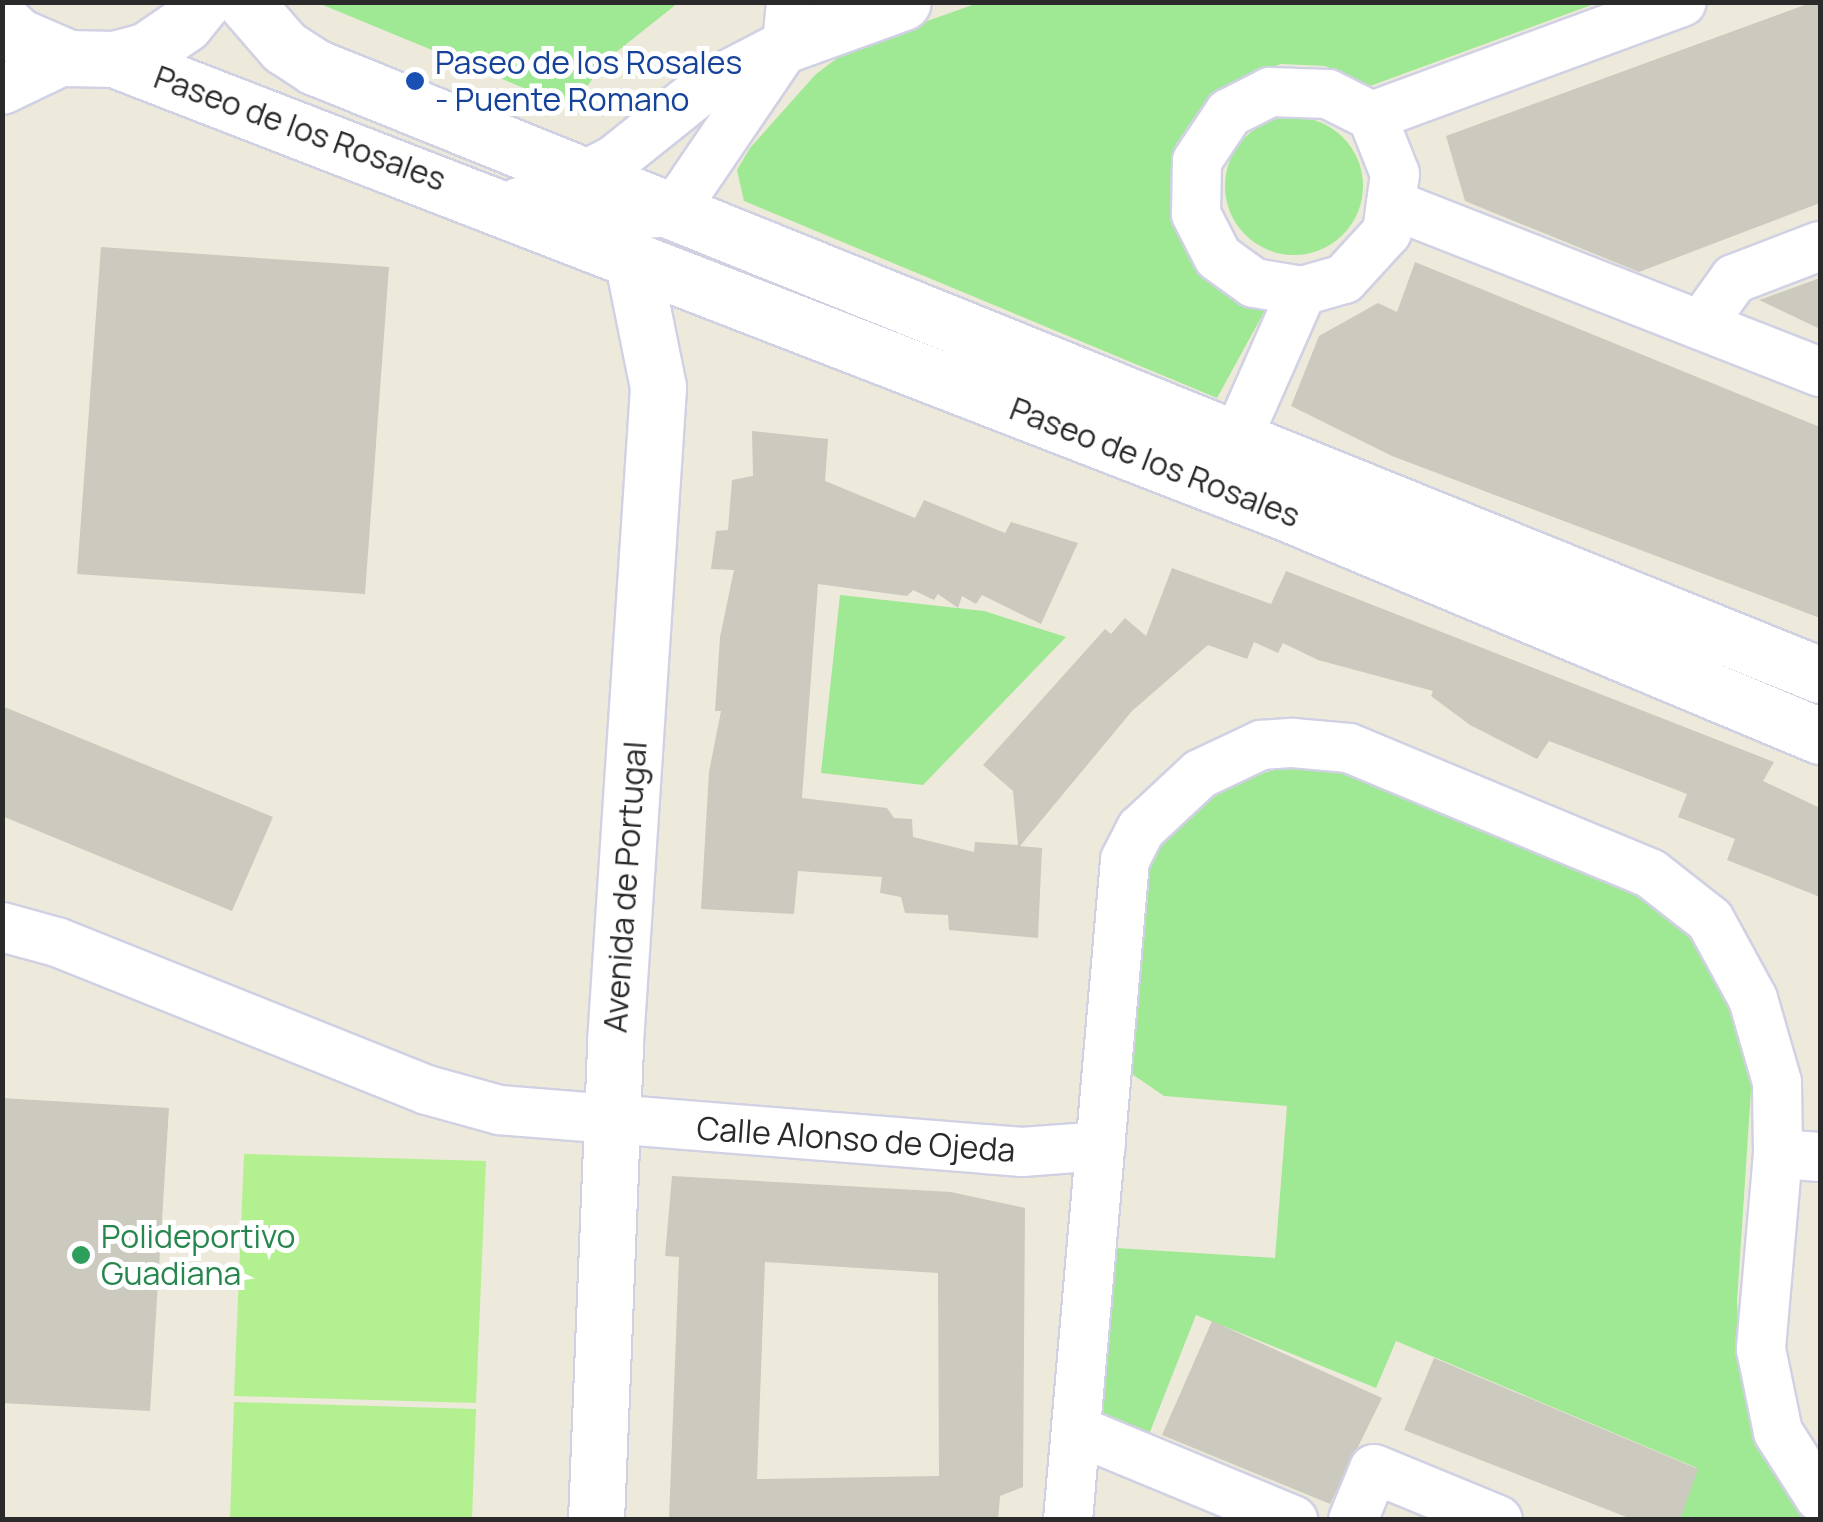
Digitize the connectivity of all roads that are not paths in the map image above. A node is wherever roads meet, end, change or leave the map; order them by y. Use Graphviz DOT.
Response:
graph roads {
  1 [pos="202,2"];
  2 [pos="245,2"];
  3 [pos="904,2"];
  4 [pos="1682,2"];
  5 [pos="2,21"];
  6 [pos="789,23"];
  7 [pos="91,59"];
  8 [pos="2,90"];
  9 [pos="1372,116"];
  10 [pos="584,176"];
  11 [pos="486,198"];
  12 [pos="1390,204"];
  13 [pos="673,212"];
  14 [pos="1820,246"];
  15 [pos="632,258"];
  16 [pos="1302,291"];
  17 [pos="1701,325"];
  18 [pos="1820,372"];
  19 [pos="1235,443"];
  20 [pos="1820,675"];
  21 [pos="1820,736"];
  22 [pos="2,928"];
  23 [pos="612,1122"];
  24 [pos="1101,1146"];
  25 [pos="1799,1155"];
  26 [pos="1078,1432"];
  27 [pos="1820,1498"];
  28 [pos="596,1520"];
  29 [pos="1068,1520"];
  30 [pos="1293,1520"];
  31 [pos="1353,1520"];
  32 [pos="1498,1520"];
  1 -- 7 [label="main road"];
  2 -- 10 [label="main road, Paseo de los Rosales"];
  3 -- 6 [label="main road"];
  4 -- 9 [label="street"];
  5 -- 7 [label="main road, Paseo de los Rosales"];
  6 -- 10 [label="street"];
  6 -- 13 [label="street"];
  7 -- 8 [label="street"];
  7 -- 11 [label="main road, Paseo de los Rosales"];
  9 -- 12 [label="street"];
  9 -- 16 [label="street"];
  10 -- 13 [label="main road, Paseo de los Rosales"];
  11 -- 13 [label="street, Paseo de los Rosales"];
  11 -- 15 [label="main road, Paseo de los Rosales"];
  12 -- 16 [label="street"];
  12 -- 17 [label="street"];
  13 -- 19 [label="main road, Paseo de los Rosales"];
  14 -- 17 [label="street"];
  15 -- 21 [label="main road, Paseo de los Rosales"];
  15 -- 23 [label="main road, Avenida de Portugal"];
  16 -- 19 [label="street"];
  17 -- 18 [label="street"];
  19 -- 20 [label="main road, Paseo de los Rosales"];
  22 -- 23 [label="street, Calle Alonso de Ojeda"];
  23 -- 24 [label="street, Calle Alonso de Ojeda"];
  23 -- 28 [label="main road, Avenida de Portugal"];
  24 -- 25 [label="street"];
  24 -- 26 [label="street"];
  25 -- 27 [label="street"];
  26 -- 29 [label="street"];
  26 -- 30 [label="street"];
  31 -- 32 [label="street"];
}
